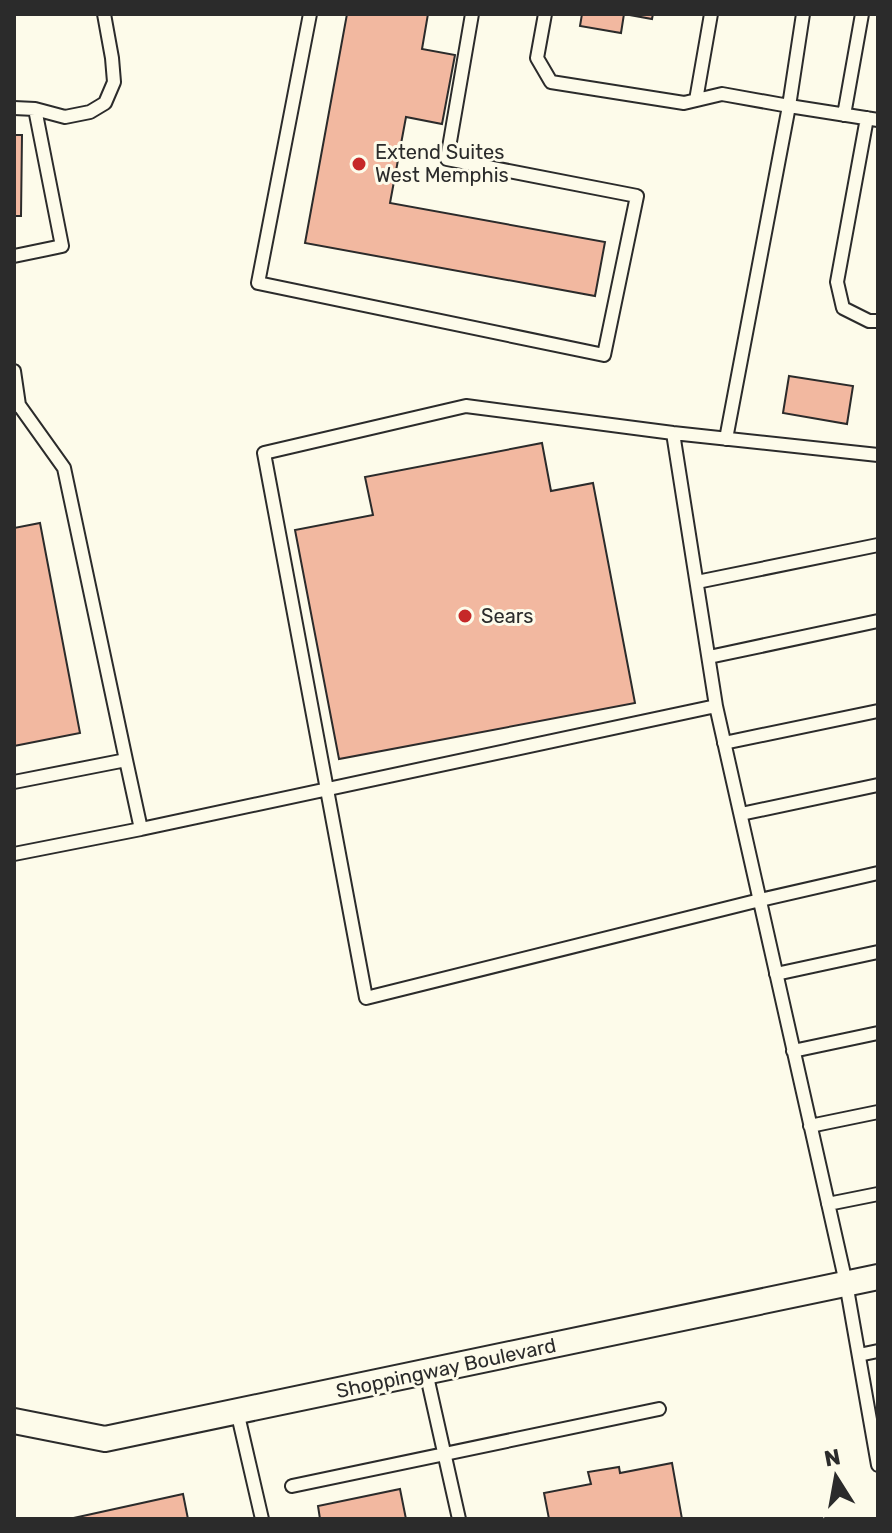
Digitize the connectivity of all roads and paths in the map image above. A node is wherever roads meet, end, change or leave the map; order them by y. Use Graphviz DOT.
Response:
graph roads {
  1 [pos="104,14"];
  2 [pos="310,14"];
  3 [pos="472,14"];
  4 [pos="545,14"];
  5 [pos="711,14"];
  6 [pos="803,14"];
  7 [pos="862,14"];
  8 [pos="696,100"];
  9 [pos="789,106"];
  10 [pos="14,108"];
  11 [pos="35,109"];
  12 [pos="844,115"];
  13 [pos="873,119"];
  14 [pos="14,256"];
  15 [pos="878,321"];
  16 [pos="14,371"];
  17 [pos="17,406"];
  18 [pos="673,433"];
  19 [pos="726,439"];
  20 [pos="878,455"];
  21 [pos="878,545"];
  22 [pos="697,582"];
  23 [pos="878,621"];
  24 [pos="709,657"];
  25 [pos="716,706"];
  26 [pos="878,711"];
  27 [pos="724,743"];
  28 [pos="126,760"];
  29 [pos="14,782"];
  30 [pos="878,785"];
  31 [pos="327,789"];
  32 [pos="741,814"];
  33 [pos="141,829"];
  34 [pos="14,854"];
  35 [pos="878,873"];
  36 [pos="760,900"];
  37 [pos="878,952"];
  38 [pos="776,974"];
  39 [pos="878,1033"];
  40 [pos="793,1051"];
  41 [pos="878,1112"];
  42 [pos="810,1126"];
  43 [pos="878,1194"];
  44 [pos="828,1204"];
  45 [pos="878,1277"];
  46 [pos="846,1283"];
  47 [pos="878,1351"];
  48 [pos="859,1355"];
  49 [pos="426,1372"];
  50 [pos="659,1409"];
  51 [pos="237,1411"];
  52 [pos="14,1421"];
  53 [pos="445,1455"];
  54 [pos="878,1465"];
  55 [pos="292,1486"];
  56 [pos="262,1519"];
  57 [pos="459,1519"];
  1 -- 11 [label="lane"];
  2 -- 3 [label="lane"];
  4 -- 8 [label="lane"];
  5 -- 8 [label="lane"];
  6 -- 9 [label="lane"];
  7 -- 12 [label="lane"];
  8 -- 9 [label="lane"];
  9 -- 12 [label="lane"];
  9 -- 19 [label="lane"];
  10 -- 11 [label="lane"];
  11 -- 14 [label="lane"];
  12 -- 13 [label="lane"];
  13 -- 15 [label="lane"];
  16 -- 17 [label="lane"];
  17 -- 28 [label="lane"];
  18 -- 19 [label="lane"];
  18 -- 22 [label="lane"];
  18 -- 31 [label="lane"];
  19 -- 20 [label="lane"];
  21 -- 22 [label="lane"];
  22 -- 24 [label="lane"];
  23 -- 24 [label="lane"];
  24 -- 25 [label="lane"];
  25 -- 27 [label="lane"];
  25 -- 31 [label="lane"];
  26 -- 27 [label="lane"];
  27 -- 32 [label="lane"];
  28 -- 29 [label="lane"];
  28 -- 33 [label="lane"];
  30 -- 32 [label="lane"];
  31 -- 33 [label="lane"];
  31 -- 36 [label="lane"];
  32 -- 36 [label="lane"];
  33 -- 34 [label="lane"];
  35 -- 36 [label="lane"];
  36 -- 38 [label="lane"];
  37 -- 38 [label="lane"];
  38 -- 40 [label="lane"];
  39 -- 40 [label="lane"];
  40 -- 42 [label="lane"];
  41 -- 42 [label="lane"];
  42 -- 44 [label="lane"];
  43 -- 44 [label="lane"];
  44 -- 46 [label="lane"];
  45 -- 46 [label="street, Shoppingway Boulevard"];
  46 -- 48 [label="lane"];
  46 -- 49 [label="street, Shoppingway Boulevard"];
  47 -- 48 [label="lane"];
  48 -- 54 [label="lane"];
  49 -- 51 [label="street, Shoppingway Boulevard"];
  49 -- 53 [label="lane"];
  50 -- 53 [label="lane"];
  51 -- 52 [label="street, Shoppingway Boulevard"];
  51 -- 56 [label="lane"];
  53 -- 55 [label="lane"];
  53 -- 57 [label="lane"];
}
